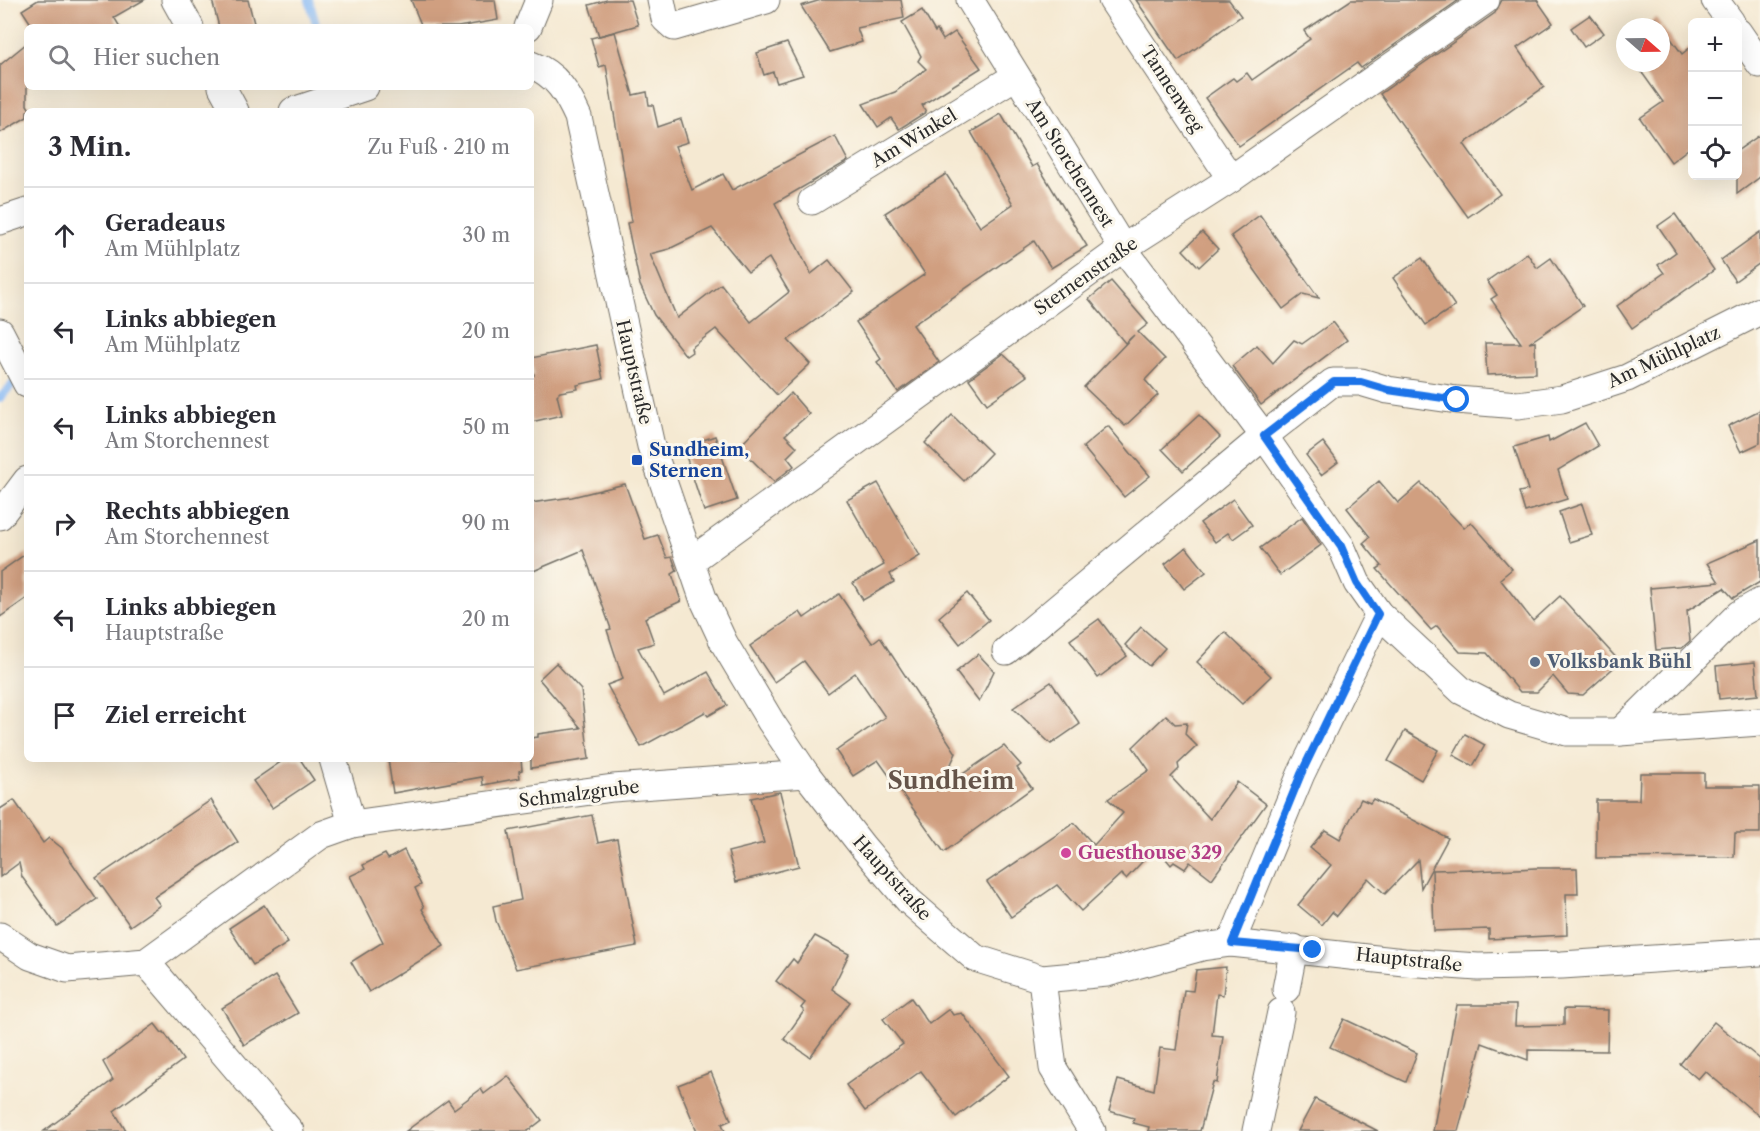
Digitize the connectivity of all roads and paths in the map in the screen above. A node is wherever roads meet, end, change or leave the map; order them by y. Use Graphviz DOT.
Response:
graph roads {
  1 [pos="175,0"];
  2 [pos="539,0"];
  3 [pos="661,0"];
  4 [pos="766,0"];
  5 [pos="970,0"];
  6 [pos="1112,0"];
  7 [pos="1486,0"];
  8 [pos="1715,0"];
  9 [pos="1728,18"];
  10 [pos="187,24"];
  11 [pos="529,24"];
  12 [pos="1742,39"];
  13 [pos="1760,64"];
  14 [pos="534,67"];
  15 [pos="1016,76"];
  16 [pos="224,90"];
  17 [pos="354,90"];
  18 [pos="233,108"];
  19 [pos="304,108"];
  20 [pos="1231,179"];
  21 [pos="812,201"];
  22 [pos="24,213"];
  23 [pos="0,221"];
  24 [pos="1123,248"];
  25 [pos="1760,311"];
  26 [pos="0,332"];
  27 [pos="24,378"];
  28 [pos="1264,436"];
  29 [pos="24,484"];
  30 [pos="0,516"];
  31 [pos="691,561"];
  32 [pos="1760,602"];
  33 [pos="1378,614"];
  34 [pos="1006,651"];
  35 [pos="1760,722"];
  36 [pos="1620,732"];
  37 [pos="334,762"];
  38 [pos="806,774"];
  39 [pos="352,824"];
  40 [pos="0,936"];
  41 [pos="1232,943"];
  42 [pos="1294,948"];
  43 [pos="1760,952"];
  44 [pos="146,962"];
  45 [pos="1042,979"];
  46 [pos="290,1131"];
  47 [pos="1092,1131"];
  48 [pos="1256,1131"];
  1 -- 10 [label="street"];
  2 -- 11 [label="street"];
  3 -- 4 [label="street"];
  5 -- 15 [label="street, Am Storchennest"];
  6 -- 20 [label="street, Tannenweg"];
  7 -- 20 [label="street, Sternenstraße"];
  8 -- 9 [label="street"];
  12 -- 13 [label="street"];
  14 -- 31 [label="street, Hauptstraße"];
  15 -- 21 [label="street, Am Winkel"];
  15 -- 24 [label="street, Am Storchennest"];
  16 -- 18 [label="street"];
  17 -- 19 [label="street"];
  20 -- 24 [label="street, Sternenstraße"];
  22 -- 23 [label="street"];
  24 -- 28 [label="street, Am Storchennest"];
  24 -- 31 [label="street, Sternenstraße"];
  25 -- 28 [label="street, Am Mühlplatz"];
  26 -- 27 [label="street"];
  28 -- 33 [label="street, Am Storchennest"];
  28 -- 34 [label="street"];
  29 -- 30 [label="street"];
  31 -- 38 [label="street, Hauptstraße"];
  32 -- 36 [label="street"];
  33 -- 36 [label="street, Am Storchennest"];
  33 -- 41 [label="street"];
  35 -- 36 [label="street, Am Storchennest"];
  37 -- 39 [label="street"];
  38 -- 39 [label="street, Schmalzgrube"];
  38 -- 45 [label="street, Hauptstraße"];
  39 -- 44 [label="street, Schmalzgrube"];
  40 -- 44 [label="street"];
  41 -- 42 [label="street, Hauptstraße"];
  41 -- 45 [label="street, Hauptstraße"];
  42 -- 43 [label="street, Hauptstraße"];
  42 -- 48 [label="street"];
  44 -- 46 [label="street"];
  45 -- 47 [label="street"];
}
